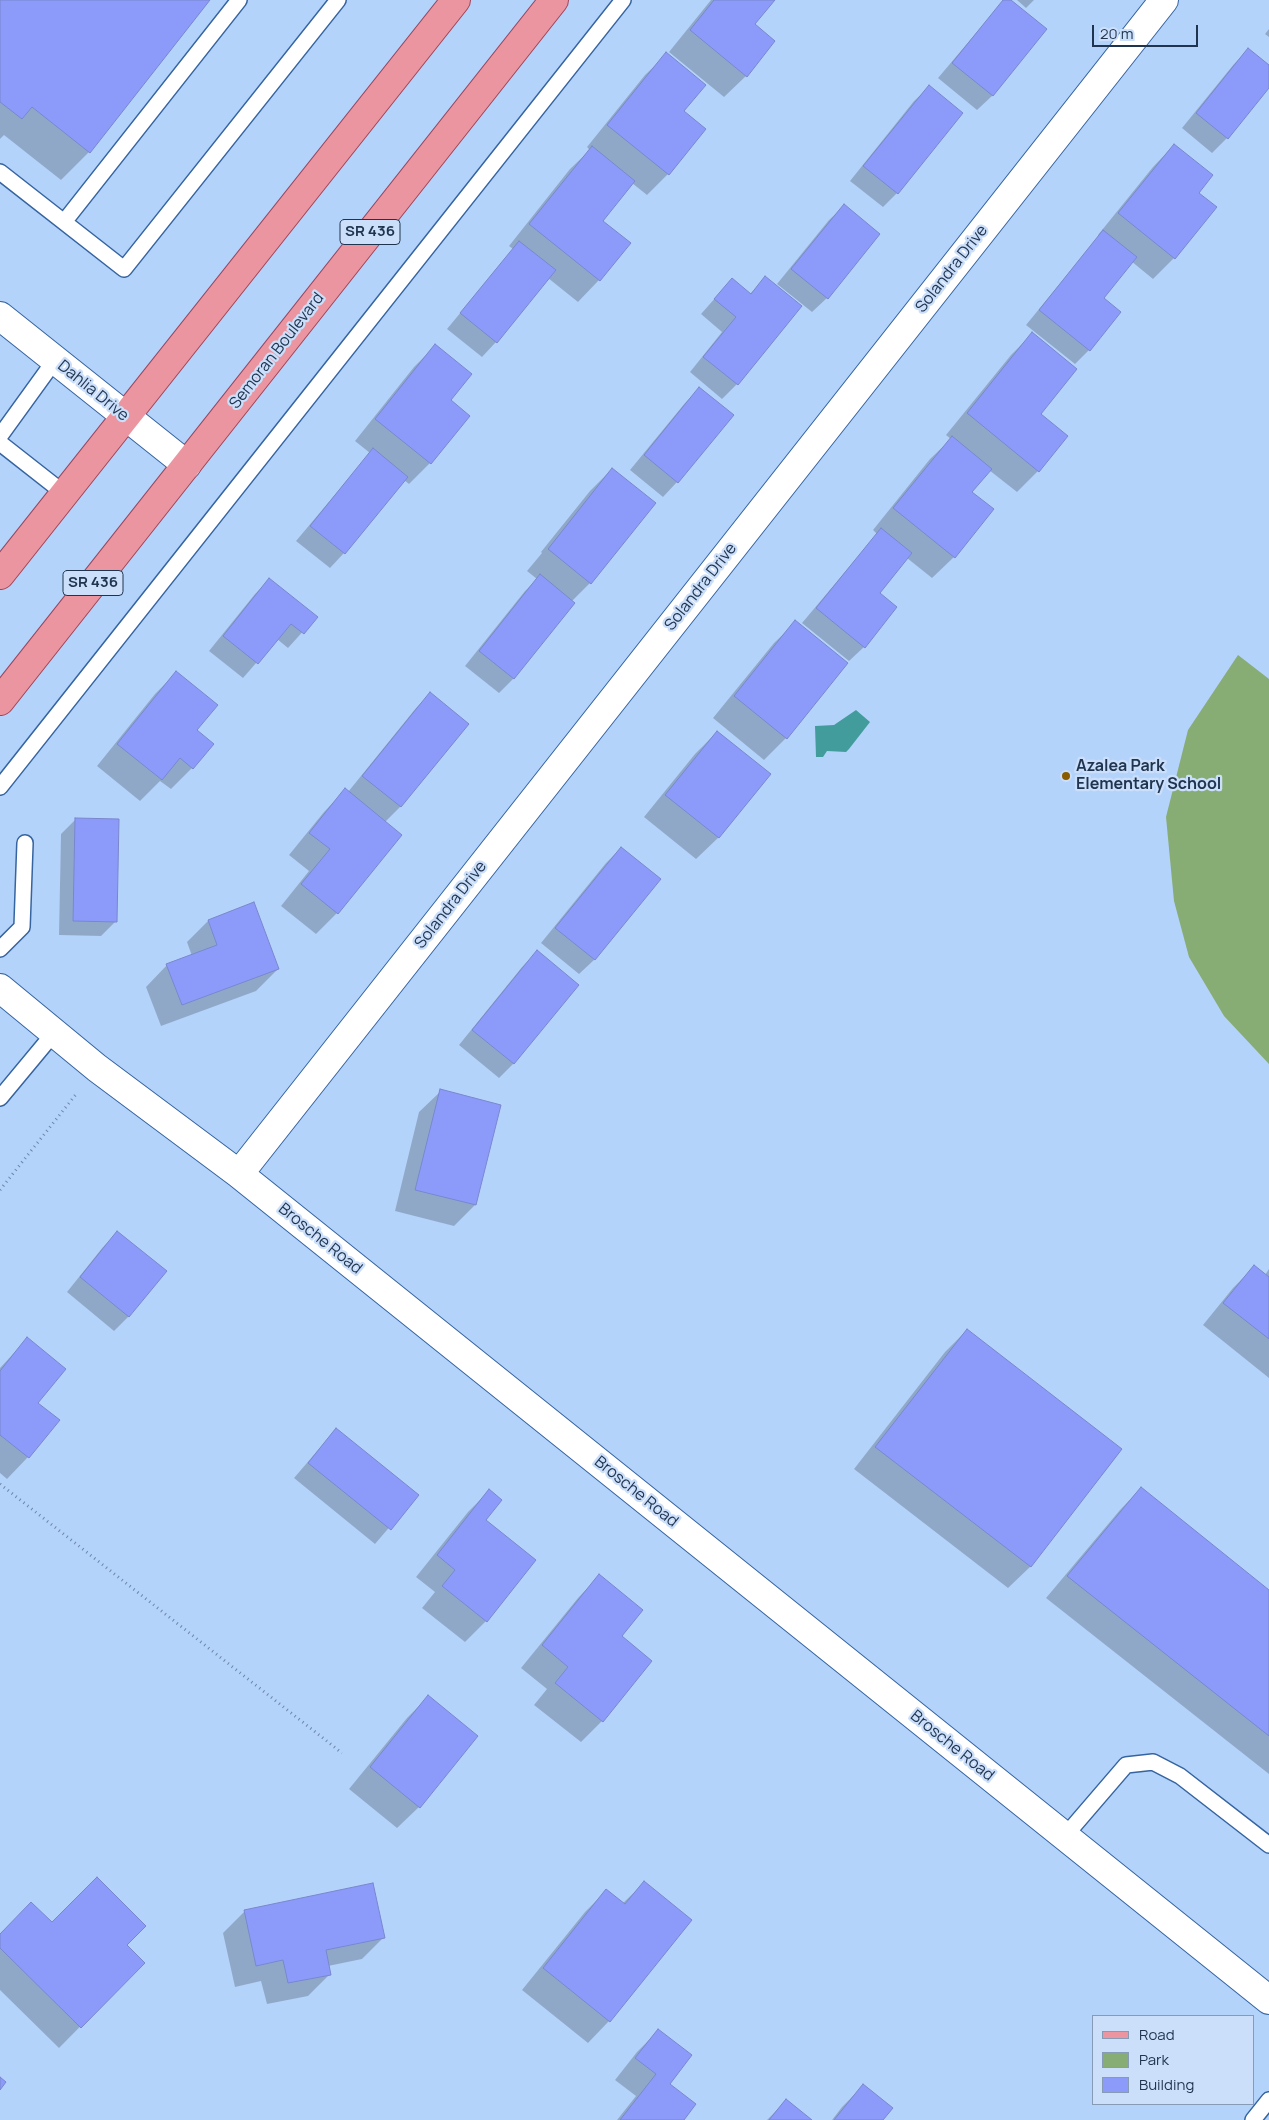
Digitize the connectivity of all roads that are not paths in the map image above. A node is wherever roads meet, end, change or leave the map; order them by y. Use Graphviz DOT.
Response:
graph roads {
  1 [pos="239,0"];
  2 [pos="338,0"];
  3 [pos="456,0"];
  4 [pos="554,0"];
  5 [pos="623,0"];
  6 [pos="1164,0"];
  7 [pos="0,172"];
  8 [pos="64,222"];
  9 [pos="0,316"];
  10 [pos="55,360"];
  11 [pos="125,417"];
  12 [pos="0,436"];
  13 [pos="0,443"];
  14 [pos="187,465"];
  15 [pos="65,494"];
  16 [pos="0,575"];
  17 [pos="0,701"];
  18 [pos="0,787"];
  19 [pos="25,843"];
  20 [pos="0,949"];
  21 [pos="0,988"];
  22 [pos="54,1033"];
  23 [pos="0,1098"];
  24 [pos="239,1174"];
  25 [pos="1065,1836"];
  26 [pos="1269,1845"];
  27 [pos="1269,2000"];
  28 [pos="1269,2100"];
  29 [pos="1253,2120"];
  1 -- 8 [label="lane"];
  2 -- 8 [label="lane"];
  3 -- 11 [label="main road"];
  4 -- 14 [label="main road, Semoran Boulevard / SR 436"];
  5 -- 18 [label="lane"];
  6 -- 24 [label="street, Solandra Drive"];
  7 -- 8 [label="lane"];
  9 -- 10 [label="street, Dahlia Drive"];
  10 -- 11 [label="street, Dahlia Drive"];
  10 -- 12 [label="lane"];
  11 -- 14 [label="street, Dahlia Drive"];
  11 -- 15 [label="main road"];
  13 -- 15 [label="lane"];
  14 -- 17 [label="main road, Semoran Boulevard / SR 436"];
  15 -- 16 [label="main road"];
  19 -- 20 [label="lane"];
  21 -- 22 [label="street, Brosche Road"];
  22 -- 23 [label="lane"];
  22 -- 24 [label="street, Brosche Road"];
  24 -- 25 [label="street, Brosche Road"];
  25 -- 26 [label="lane"];
  25 -- 27 [label="street, Brosche Road"];
  28 -- 29 [label="lane"];
}
